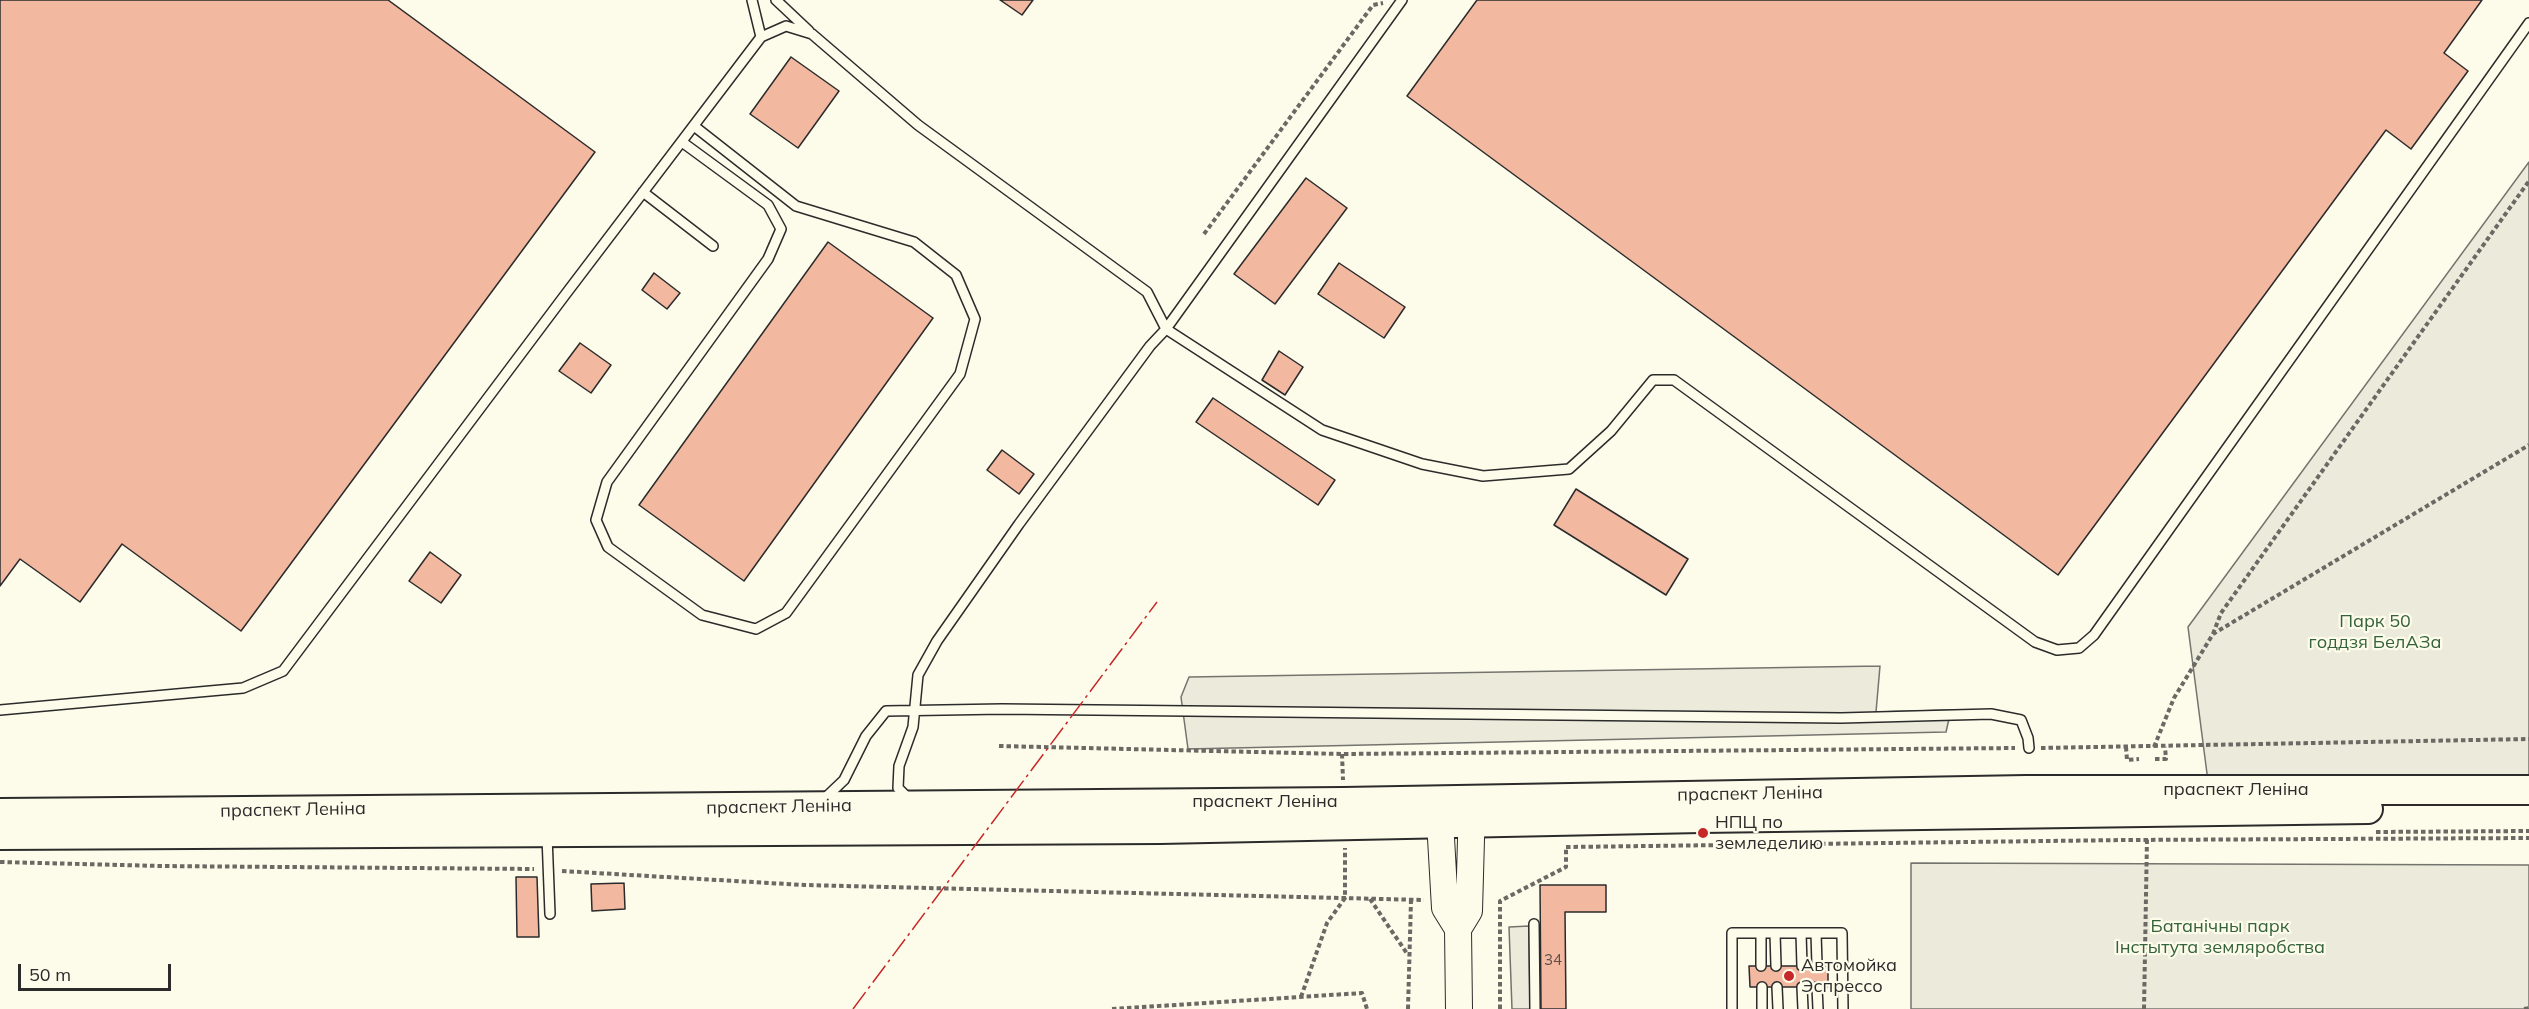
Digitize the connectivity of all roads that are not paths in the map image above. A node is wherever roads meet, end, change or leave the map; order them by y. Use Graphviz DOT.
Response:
graph roads {
  1 [pos="752,0"];
  2 [pos="776,0"];
  3 [pos="1401,1"];
  4 [pos="2529,23"];
  5 [pos="812,34"];
  6 [pos="761,37"];
  7 [pos="694,126"];
  8 [pos="682,142"];
  9 [pos="643,192"];
  10 [pos="713,246"];
  11 [pos="1166,329"];
  12 [pos="0,710"];
  13 [pos="916,711"];
  14 [pos="2029,748"];
  15 [pos="2529,790"];
  16 [pos="916,806"];
  17 [pos="814,808"];
  18 [pos="2529,808"];
  19 [pos="1472,811"];
  20 [pos="1440,812"];
  21 [pos="0,813"];
  22 [pos="547,832"];
  23 [pos="0,835"];
  24 [pos="550,915"];
  25 [pos="1534,924"];
  26 [pos="1458,929"];
  27 [pos="1761,933"];
  28 [pos="1775,933"];
  29 [pos="1802,933"];
  30 [pos="1816,933"];
  31 [pos="1817,965"];
  32 [pos="1761,966"];
  33 [pos="1776,966"];
  34 [pos="1802,966"];
  35 [pos="1762,987"];
  36 [pos="1777,987"];
  37 [pos="1802,987"];
  38 [pos="1817,987"];
  39 [pos="1459,1009"];
  40 [pos="1535,1009"];
  41 [pos="1732,1009"];
  42 [pos="1762,1009"];
  43 [pos="1778,1009"];
  44 [pos="1803,1009"];
  45 [pos="1818,1009"];
  46 [pos="1843,1009"];
  1 -- 6 [label="lane"];
  2 -- 5 [label="lane"];
  3 -- 11 [label="lane"];
  4 -- 11 [label="lane"];
  5 -- 6 [label="lane"];
  5 -- 11 [label="lane"];
  6 -- 7 [label="lane"];
  7 -- 8 [label="lane"];
  7 -- 8 [label="lane"];
  8 -- 9 [label="lane"];
  9 -- 10 [label="lane"];
  9 -- 12 [label="lane"];
  11 -- 13 [label="lane"];
  13 -- 14 [label="lane"];
  13 -- 16 [label="lane"];
  13 -- 17 [label="lane"];
  15 -- 19 [label="main road, праспект Леніна"];
  16 -- 17 [label="main road, праспект Леніна"];
  16 -- 20 [label="main road, праспект Леніна"];
  17 -- 21 [label="main road, праспект Леніна"];
  18 -- 19 [label="main road, праспект Леніна"];
  19 -- 20 [label="main road, праспект Леніна"];
  19 -- 26 [label="street"];
  20 -- 22 [label="main road, праспект Леніна"];
  20 -- 26 [label="street"];
  22 -- 23 [label="main road, праспект Леніна"];
  22 -- 24 [label="lane"];
  25 -- 40 [label="lane"];
  26 -- 39 [label="street"];
  27 -- 28 [label="lane"];
  27 -- 32 [label="lane"];
  27 -- 41 [label="lane"];
  28 -- 29 [label="lane"];
  28 -- 33 [label="lane"];
  29 -- 30 [label="lane"];
  29 -- 34 [label="lane"];
  30 -- 31 [label="lane"];
  30 -- 46 [label="lane"];
  35 -- 42 [label="lane"];
  36 -- 43 [label="lane"];
  37 -- 44 [label="lane"];
  38 -- 45 [label="lane"];
}
